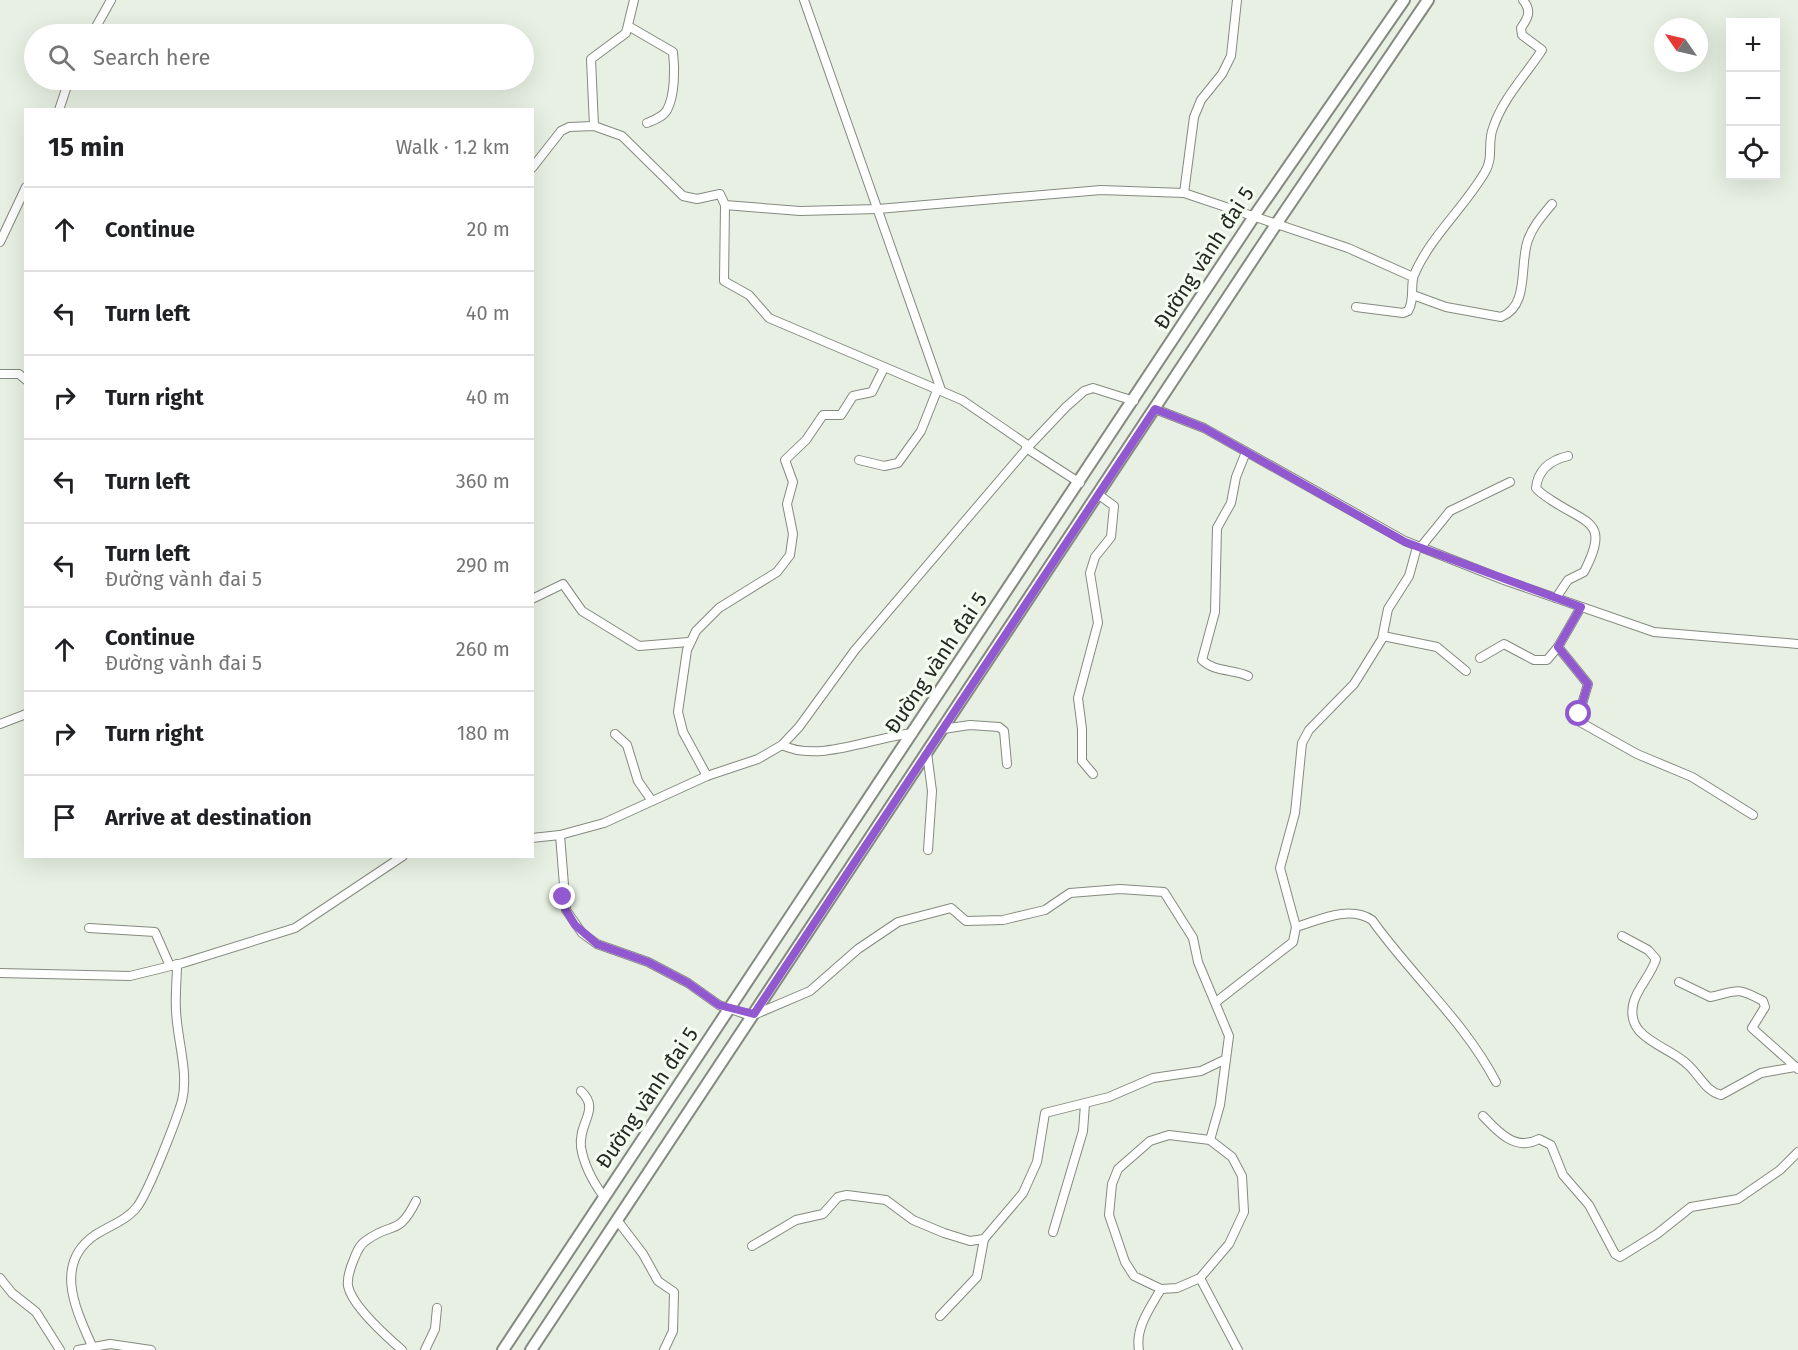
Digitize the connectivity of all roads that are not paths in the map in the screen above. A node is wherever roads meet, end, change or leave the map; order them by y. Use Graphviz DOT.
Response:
graph roads {
  1 [pos="111,0"];
  2 [pos="634,0"];
  3 [pos="804,0"];
  4 [pos="1237,0"];
  5 [pos="1404,0"];
  6 [pos="1428,0"];
  7 [pos="1523,0"];
  8 [pos="98,24"];
  9 [pos="630,27"];
  10 [pos="65,90"];
  11 [pos="59,108"];
  12 [pos="647,123"];
  13 [pos="594,126"];
  14 [pos="534,165"];
  15 [pos="24,191"];
  16 [pos="1184,193"];
  17 [pos="1552,204"];
  18 [pos="725,205"];
  19 [pos="878,209"];
  20 [pos="1255,215"];
  21 [pos="1277,223"];
  22 [pos="0,242"];
  23 [pos="1413,276"];
  24 [pos="1413,296"];
  25 [pos="1356,307"];
  26 [pos="884,368"];
  27 [pos="0,374"];
  28 [pos="24,378"];
  29 [pos="940,389"];
  30 [pos="1134,401"];
  31 [pos="1155,409"];
  32 [pos="1028,447"];
  33 [pos="1246,452"];
  34 [pos="1568,456"];
  35 [pos="859,460"];
  36 [pos="1510,482"];
  37 [pos="1080,483"];
  38 [pos="1099,495"];
  39 [pos="1418,547"];
  40 [pos="534,598"];
  41 [pos="1556,598"];
  42 [pos="1581,607"];
  43 [pos="1383,636"];
  44 [pos="689,642"];
  45 [pos="1798,645"];
  46 [pos="1558,647"];
  47 [pos="1480,658"];
  48 [pos="1466,670"];
  49 [pos="1248,676"];
  50 [pos="24,715"];
  51 [pos="0,724"];
  52 [pos="943,729"];
  53 [pos="913,733"];
  54 [pos="615,734"];
  55 [pos="782,745"];
  56 [pos="927,753"];
  57 [pos="1007,764"];
  58 [pos="1094,774"];
  59 [pos="707,776"];
  60 [pos="652,801"];
  61 [pos="1753,814"];
  62 [pos="560,835"];
  63 [pos="534,838"];
  64 [pos="928,850"];
  65 [pos="400,858"];
  66 [pos="1296,927"];
  67 [pos="90,928"];
  68 [pos="1622,936"];
  69 [pos="174,965"];
  70 [pos="0,973"];
  71 [pos="1679,982"];
  72 [pos="1216,1002"];
  73 [pos="730,1009"];
  74 [pos="754,1014"];
  75 [pos="1226,1059"];
  76 [pos="1796,1068"];
  77 [pos="1496,1082"];
  78 [pos="581,1091"];
  79 [pos="1085,1104"];
  80 [pos="1483,1116"];
  81 [pos="1210,1140"];
  82 [pos="1798,1152"];
  83 [pos="604,1197"];
  84 [pos="416,1201"];
  85 [pos="617,1220"];
  86 [pos="1053,1232"];
  87 [pos="984,1239"];
  88 [pos="752,1246"];
  89 [pos="0,1278"];
  90 [pos="1200,1278"];
  91 [pos="1161,1290"];
  92 [pos="437,1308"];
  93 [pos="940,1316"];
  94 [pos="92,1346"];
  95 [pos="60,1350"];
  96 [pos="78,1350"];
  97 [pos="151,1350"];
  98 [pos="402,1350"];
  99 [pos="425,1350"];
  100 [pos="503,1350"];
  101 [pos="531,1350"];
  102 [pos="664,1350"];
  103 [pos="1139,1350"];
  104 [pos="1238,1350"];
  1 -- 8 [label="street"];
  2 -- 9 [label="street"];
  3 -- 19 [label="street"];
  4 -- 16 [label="street"];
  5 -- 20 [label="main road, Đường vành đai 5"];
  6 -- 21 [label="main road, Đường vành đai 5"];
  7 -- 23 [label="street"];
  9 -- 12 [label="street"];
  9 -- 13 [label="street"];
  10 -- 11 [label="street"];
  13 -- 14 [label="street"];
  13 -- 18 [label="street"];
  15 -- 22 [label="street"];
  16 -- 19 [label="street"];
  16 -- 20 [label="street"];
  17 -- 24 [label="street"];
  18 -- 19 [label="street"];
  18 -- 26 [label="street"];
  19 -- 29 [label="street"];
  20 -- 21 [label="street"];
  20 -- 30 [label="main road, Đường vành đai 5"];
  21 -- 23 [label="street"];
  21 -- 31 [label="main road, Đường vành đai 5"];
  23 -- 24 [label="street"];
  24 -- 25 [label="street"];
  26 -- 29 [label="street"];
  26 -- 44 [label="street"];
  27 -- 28 [label="street"];
  29 -- 32 [label="street"];
  29 -- 35 [label="street"];
  30 -- 32 [label="street"];
  30 -- 37 [label="main road, Đường vành đai 5"];
  31 -- 33 [label="street"];
  31 -- 38 [label="main road, Đường vành đai 5"];
  32 -- 37 [label="street"];
  32 -- 55 [label="street"];
  33 -- 39 [label="street"];
  33 -- 49 [label="street"];
  34 -- 41 [label="street"];
  36 -- 39 [label="street"];
  37 -- 53 [label="main road, Đường vành đai 5"];
  38 -- 52 [label="main road, Đường vành đai 5"];
  38 -- 58 [label="street"];
  39 -- 41 [label="street"];
  39 -- 43 [label="street"];
  40 -- 44 [label="street"];
  41 -- 42 [label="street"];
  42 -- 45 [label="street"];
  42 -- 46 [label="street"];
  43 -- 48 [label="street"];
  43 -- 66 [label="street"];
  44 -- 59 [label="street"];
  46 -- 47 [label="street"];
  46 -- 61 [label="street"];
  50 -- 51 [label="street"];
  52 -- 56 [label="main road, Đường vành đai 5"];
  52 -- 57 [label="street"];
  53 -- 55 [label="street"];
  53 -- 73 [label="main road, Đường vành đai 5"];
  54 -- 60 [label="street"];
  55 -- 59 [label="street"];
  56 -- 64 [label="street"];
  56 -- 74 [label="main road, Đường vành đai 5"];
  59 -- 60 [label="street"];
  60 -- 62 [label="street"];
  62 -- 63 [label="street"];
  62 -- 73 [label="street"];
  65 -- 69 [label="street"];
  66 -- 72 [label="street"];
  66 -- 77 [label="street"];
  67 -- 69 [label="street"];
  68 -- 76 [label="street"];
  69 -- 70 [label="street"];
  69 -- 94 [label="street"];
  71 -- 76 [label="street"];
  72 -- 74 [label="street"];
  72 -- 75 [label="street"];
  73 -- 74 [label="street"];
  73 -- 83 [label="main road, Đường vành đai 5"];
  74 -- 85 [label="main road, Đường vành đai 5"];
  75 -- 79 [label="street"];
  75 -- 81 [label="street"];
  78 -- 83 [label="street"];
  79 -- 86 [label="street"];
  79 -- 87 [label="street"];
  80 -- 82 [label="street"];
  81 -- 90 [label="street"];
  81 -- 91 [label="street"];
  83 -- 100 [label="main road, Đường vành đai 5"];
  84 -- 98 [label="street"];
  85 -- 101 [label="main road, Đường vành đai 5"];
  85 -- 102 [label="street"];
  87 -- 88 [label="street"];
  87 -- 93 [label="street"];
  89 -- 95 [label="street"];
  90 -- 91 [label="street"];
  90 -- 104 [label="street"];
  91 -- 103 [label="street"];
  92 -- 99 [label="street"];
  94 -- 96 [label="street"];
  94 -- 97 [label="street"];
}
